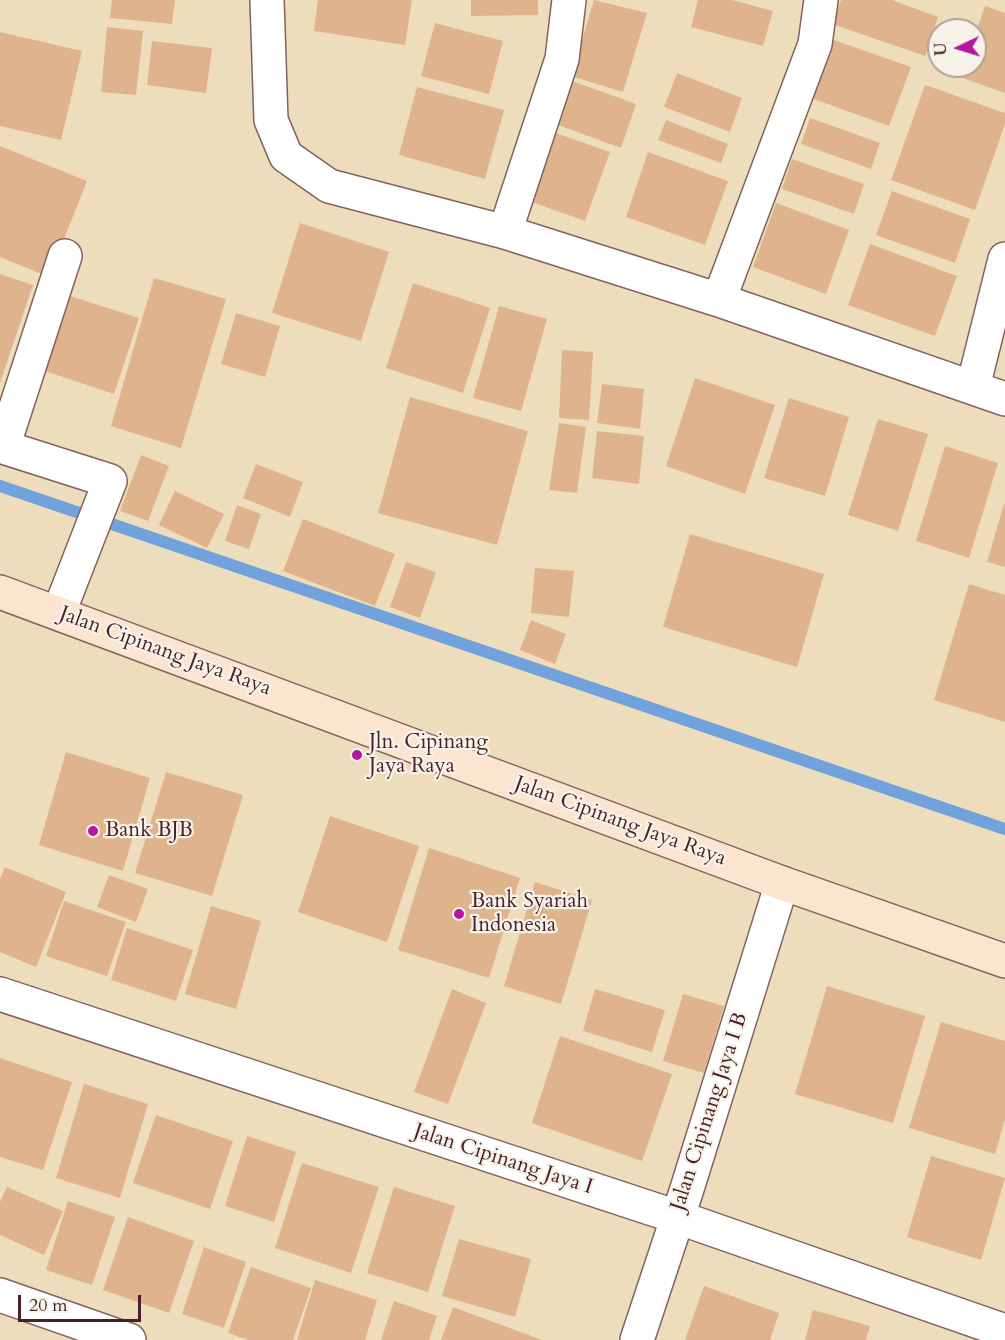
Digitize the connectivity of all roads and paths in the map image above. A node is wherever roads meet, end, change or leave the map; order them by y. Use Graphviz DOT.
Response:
graph roads {
  1 [pos="267,0"];
  2 [pos="569,0"];
  3 [pos="821,0"];
  4 [pos="505,232"];
  5 [pos="65,256"];
  6 [pos="1005,259"];
  7 [pos="719,300"];
  8 [pos="973,387"];
  9 [pos="1005,399"];
  10 [pos="2,446"];
  11 [pos="0,592"];
  12 [pos="59,612"];
  13 [pos="782,883"];
  14 [pos="1005,961"];
  15 [pos="0,994"];
  16 [pos="677,1217"];
  17 [pos="0,1295"];
  18 [pos="1005,1331"];
  19 [pos="129,1340"];
  20 [pos="637,1340"];
  1 -- 4 [label="street"];
  2 -- 4 [label="street"];
  3 -- 7 [label="street"];
  4 -- 7 [label="street"];
  5 -- 10 [label="street"];
  6 -- 8 [label="street"];
  7 -- 8 [label="street"];
  8 -- 9 [label="street"];
  10 -- 12 [label="street"];
  11 -- 12 [label="main road, Jalan Cipinang Jaya Raya"];
  12 -- 13 [label="main road, Jalan Cipinang Jaya Raya"];
  13 -- 14 [label="main road, Jalan Cipinang Jaya Raya"];
  13 -- 16 [label="street, Jalan Cipinang Jaya I B"];
  15 -- 16 [label="street, Jalan Cipinang Jaya I"];
  16 -- 18 [label="street, Jalan Cipinang Jaya I"];
  16 -- 20 [label="street, Jalan Cipinang Jaya I B"];
  17 -- 19 [label="street"];
}
